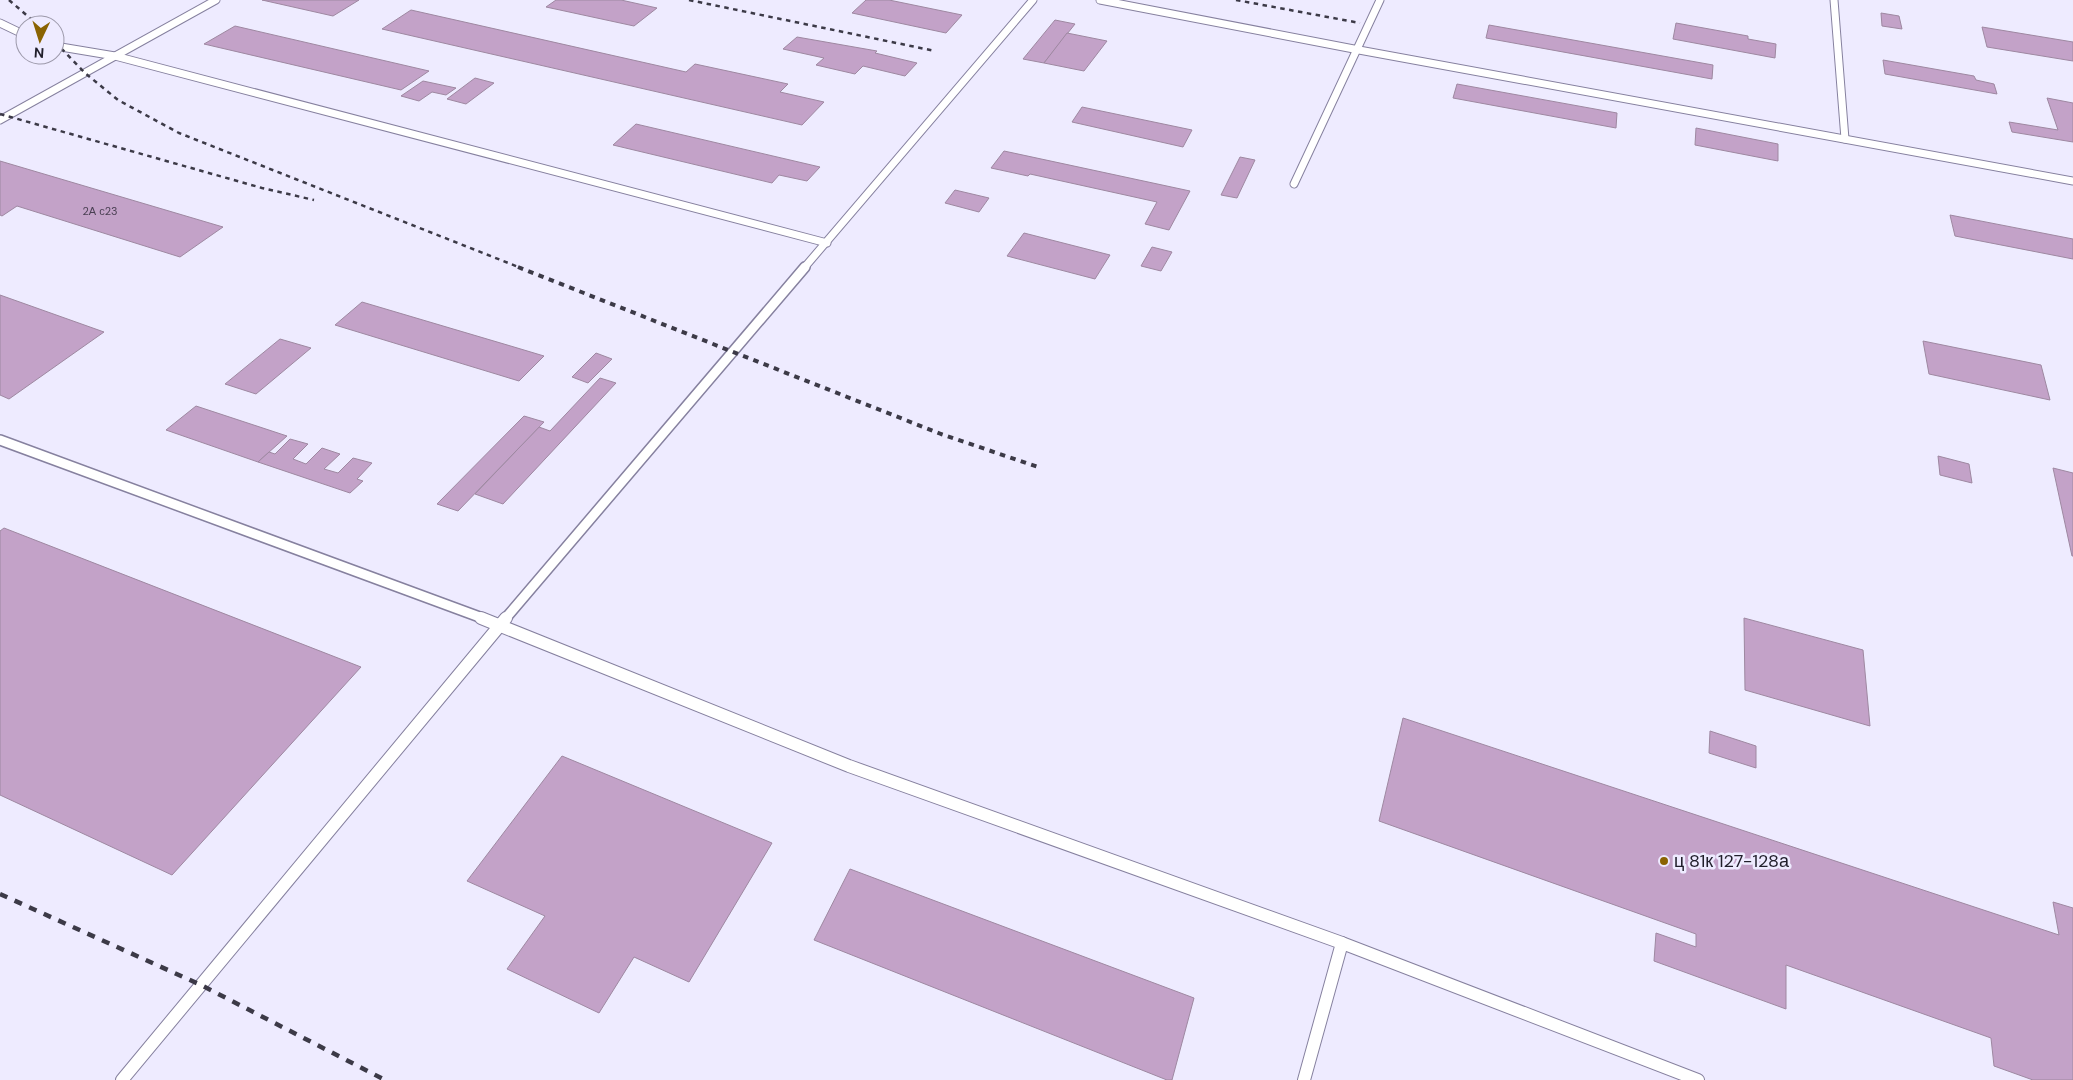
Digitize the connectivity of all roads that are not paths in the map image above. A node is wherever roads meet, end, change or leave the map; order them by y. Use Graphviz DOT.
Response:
graph roads {
  1 [pos="216,0"];
  2 [pos="1033,0"];
  3 [pos="1100,0"];
  4 [pos="1380,0"];
  5 [pos="1834,0"];
  6 [pos="0,23"];
  7 [pos="15,30"];
  8 [pos="65,48"];
  9 [pos="1359,50"];
  10 [pos="115,56"];
  11 [pos="0,120"];
  12 [pos="1845,139"];
  13 [pos="2073,181"];
  14 [pos="1294,184"];
  15 [pos="827,243"];
  16 [pos="0,440"];
  17 [pos="500,625"];
  18 [pos="1342,943"];
  19 [pos="122,1080"];
  20 [pos="1304,1080"];
  21 [pos="1698,1080"];
  1 -- 10 [label="lane"];
  2 -- 15 [label="lane"];
  3 -- 9 [label="lane"];
  4 -- 9 [label="lane"];
  5 -- 12 [label="lane"];
  6 -- 7 [label="lane"];
  8 -- 10 [label="lane"];
  9 -- 12 [label="lane"];
  9 -- 14 [label="lane"];
  10 -- 11 [label="lane"];
  10 -- 15 [label="lane"];
  12 -- 13 [label="lane"];
  15 -- 17 [label="lane"];
  16 -- 17 [label="lane"];
  17 -- 18 [label="lane"];
  17 -- 19 [label="lane"];
  18 -- 20 [label="lane"];
  18 -- 21 [label="lane"];
}
